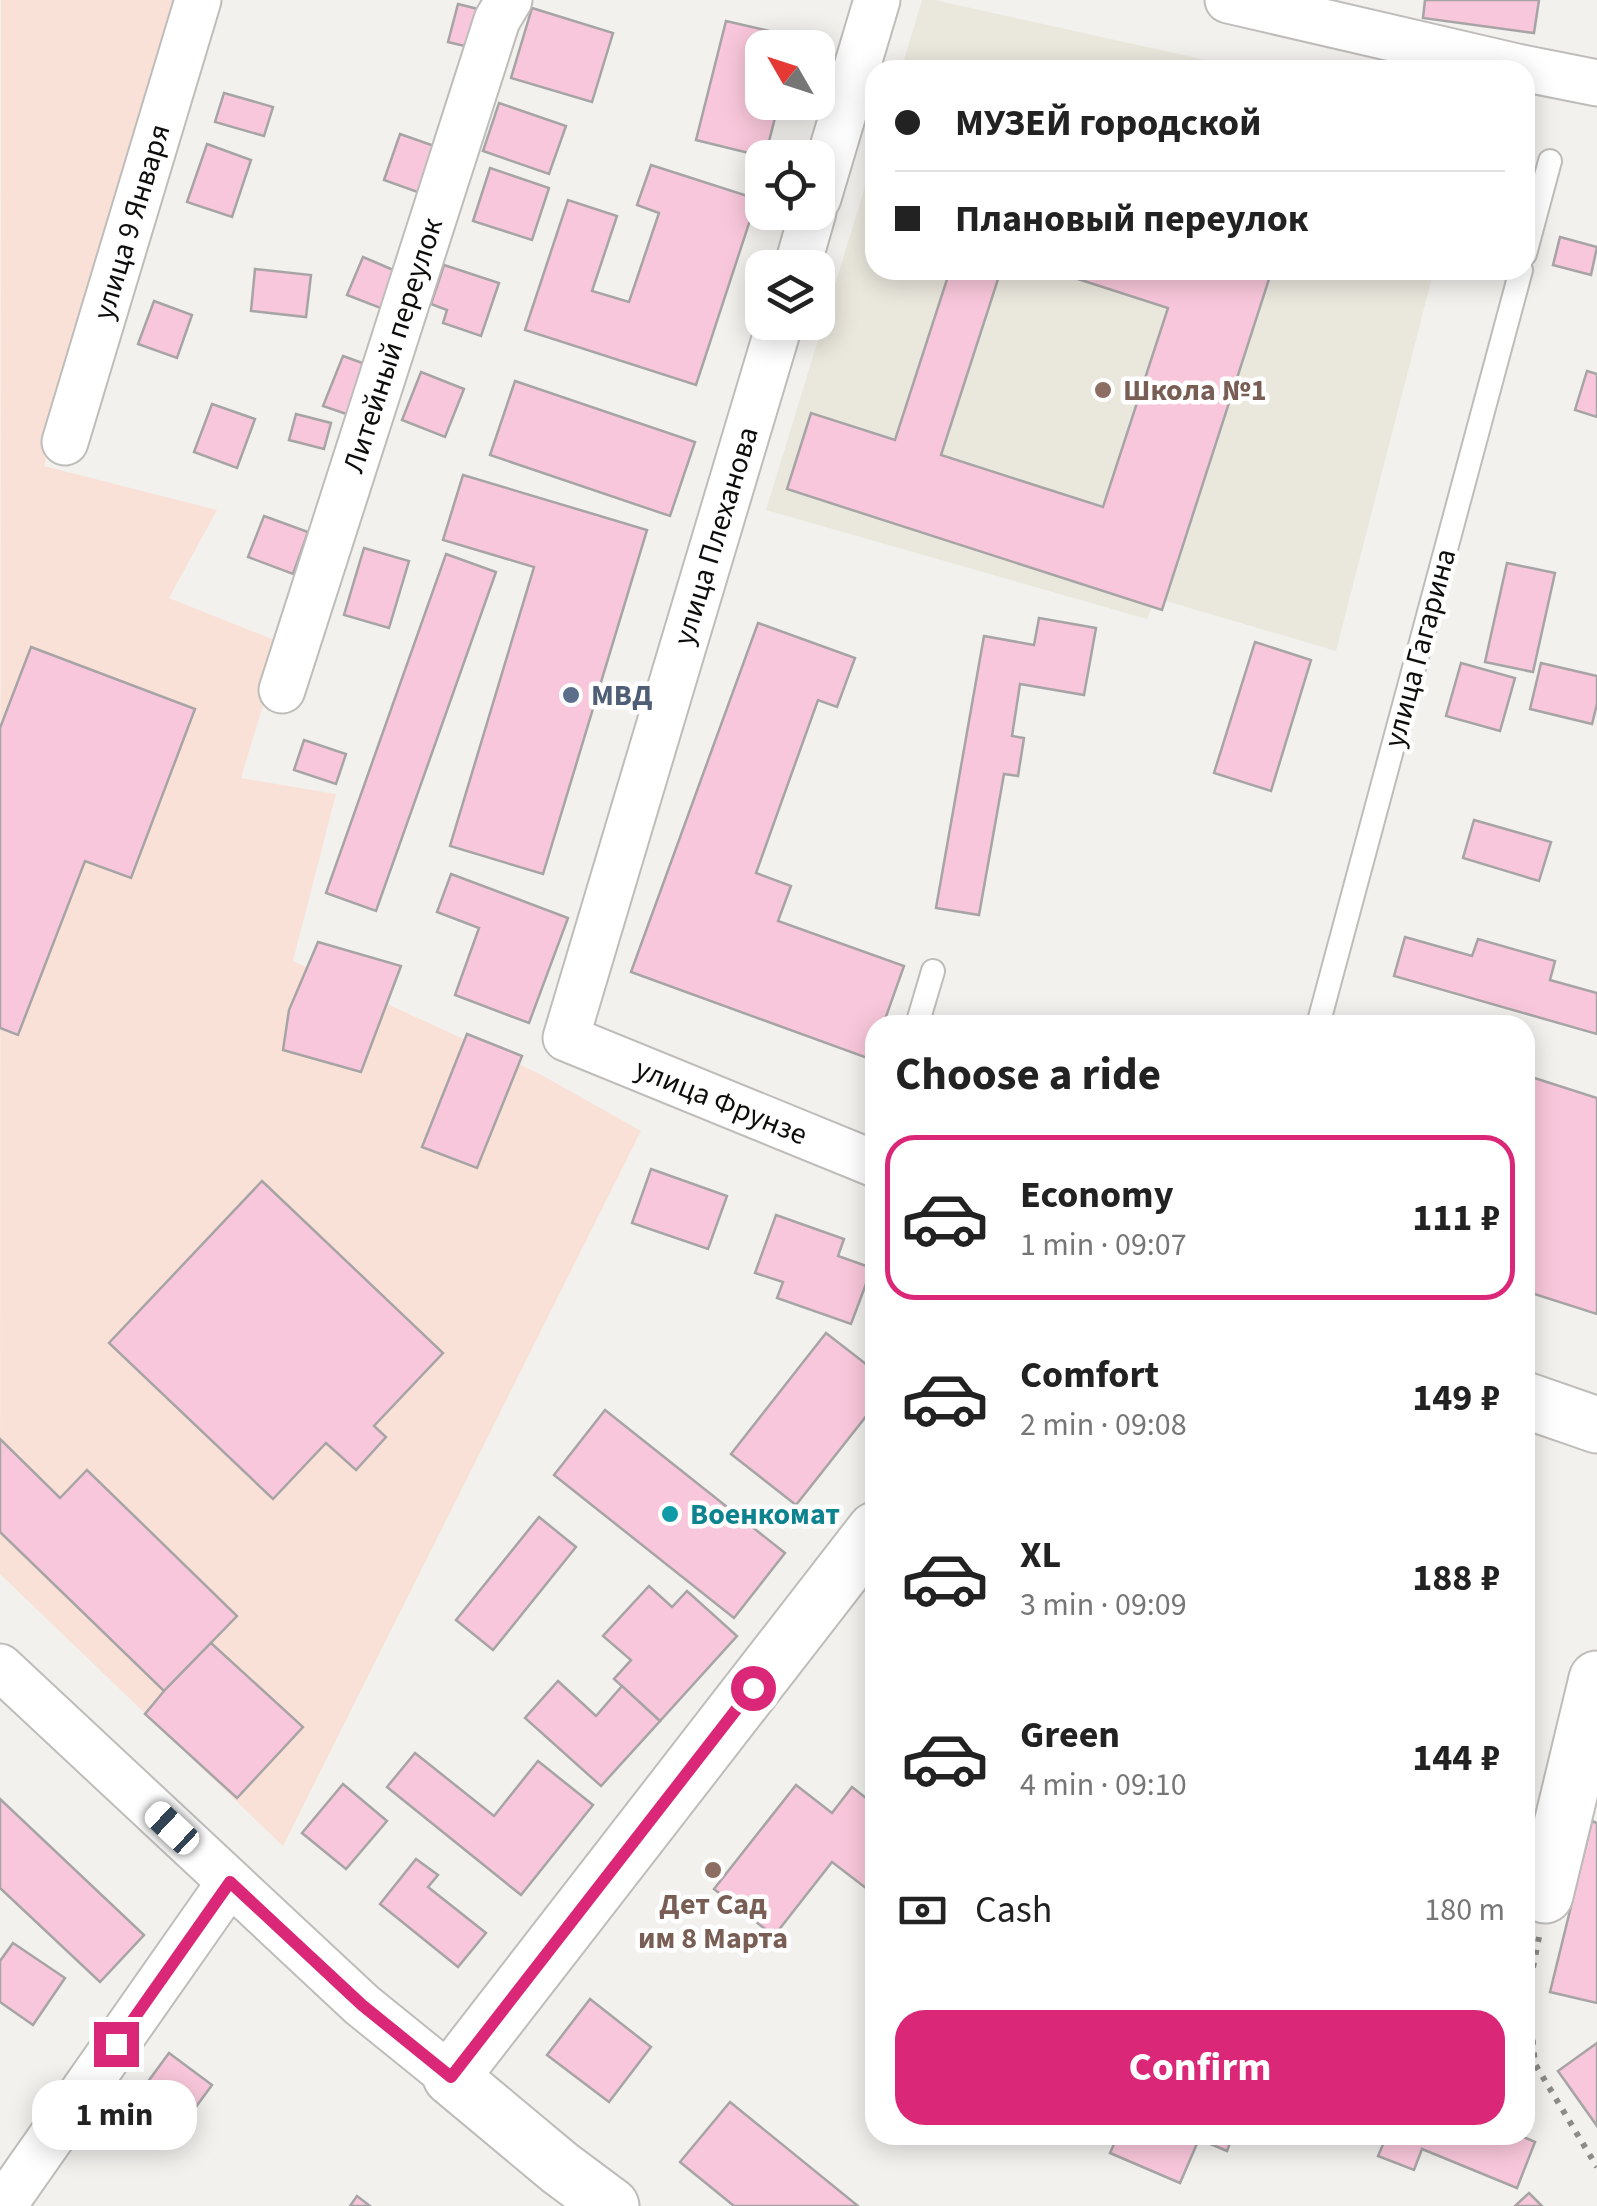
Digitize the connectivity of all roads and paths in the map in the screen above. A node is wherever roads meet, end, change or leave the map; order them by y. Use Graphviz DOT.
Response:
graph roads {
  1 [pos="198,0"];
  2 [pos="509,0"];
  3 [pos="877,0"];
  4 [pos="1228,0"];
  5 [pos="1487,60"];
  6 [pos="1535,71"];
  7 [pos="1597,83"];
  8 [pos="835,141"];
  9 [pos="1550,162"];
  10 [pos="1535,217"];
  11 [pos="1517,280"];
  12 [pos="775,340"];
  13 [pos="64,442"];
  14 [pos="282,690"];
  15 [pos="933,971"];
  16 [pos="920,1015"];
  17 [pos="1321,1015"];
  18 [pos="566,1038"];
  19 [pos="865,1160"];
  20 [pos="1535,1403"];
  21 [pos="1597,1425"];
  22 [pos="865,1543"];
  23 [pos="0,1667"];
  24 [pos="1597,1680"];
  25 [pos="230,1882"];
  26 [pos="1545,1895"];
  27 [pos="1535,1953"];
  28 [pos="1535,2066"];
  29 [pos="451,2077"];
  30 [pos="1597,2167"];
  31 [pos="3,2206"];
  32 [pos="611,2206"];
  1 -- 13 [label="street, улица 9 Января"];
  2 -- 14 [label="street, Литейный переулок"];
  3 -- 8 [label="street"];
  4 -- 5 [label="street"];
  6 -- 7 [label="street"];
  9 -- 10 [label="lane"];
  11 -- 17 [label="lane, улица Гагарина"];
  12 -- 18 [label="street, улица Плеханова"];
  15 -- 16 [label="lane"];
  18 -- 19 [label="street, улица Фрунзе"];
  20 -- 21 [label="street"];
  22 -- 29 [label="street"];
  23 -- 25 [label="street"];
  24 -- 26 [label="street"];
  25 -- 29 [label="street"];
  25 -- 31 [label="street"];
  26 -- 27 [label="path"];
  28 -- 30 [label="path"];
  29 -- 32 [label="street"];
}
